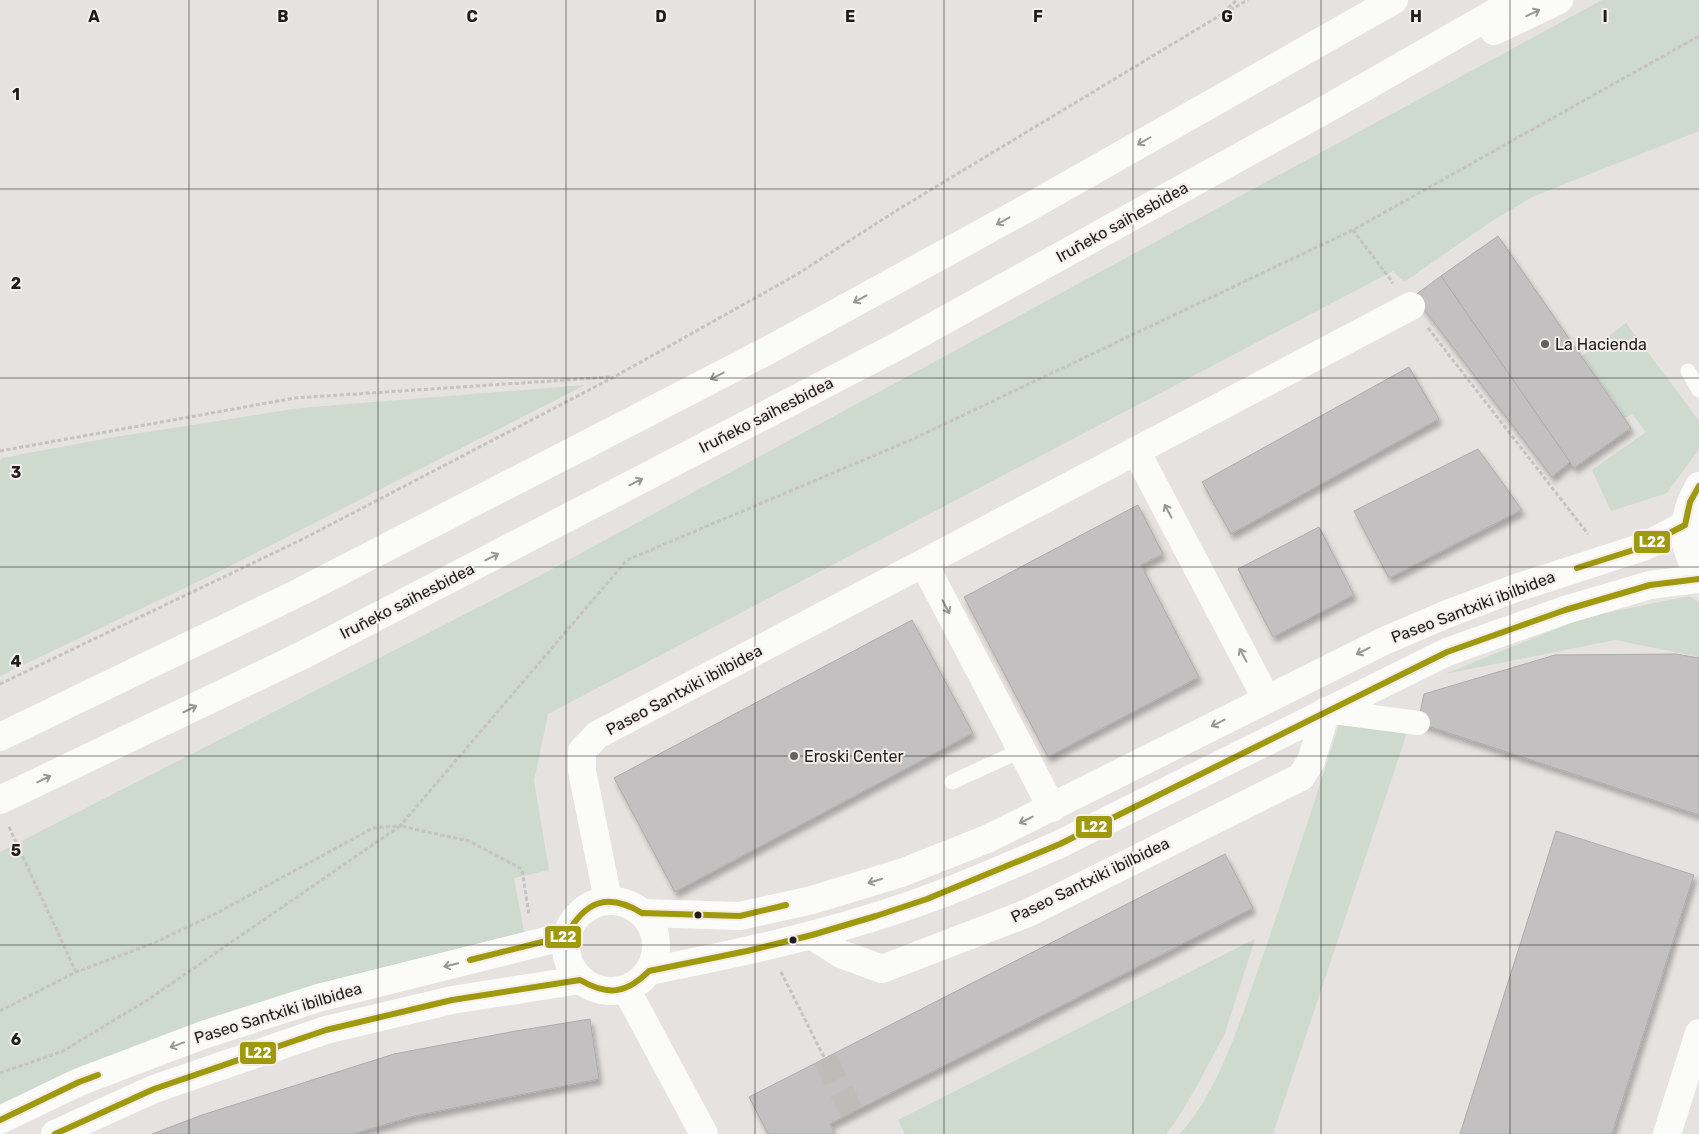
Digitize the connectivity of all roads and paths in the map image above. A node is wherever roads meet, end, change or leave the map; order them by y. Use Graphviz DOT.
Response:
graph roads {
  1 [pos="1237,0"];
  2 [pos="1248,0"];
  3 [pos="1364,0"];
  4 [pos="1394,0"];
  5 [pos="1517,0"];
  6 [pos="1559,0"];
  7 [pos="1219,16"];
  8 [pos="1699,36"];
  9 [pos="1330,107"];
  10 [pos="1186,117"];
  11 [pos="1353,230"];
  12 [pos="1411,306"];
  13 [pos="1688,371"];
  14 [pos="614,377"];
  15 [pos="1699,390"];
  16 [pos="1136,451"];
  17 [pos="0,452"];
  18 [pos="1699,486"];
  19 [pos="1685,525"];
  20 [pos="1605,560"];
  21 [pos="924,564"];
  22 [pos="1699,575"];
  23 [pos="1699,579"];
  24 [pos="0,684"];
  25 [pos="1266,698"];
  26 [pos="1326,711"];
  27 [pos="1418,723"];
  28 [pos="0,737"];
  29 [pos="1022,750"];
  30 [pos="952,782"];
  31 [pos="1052,808"];
  32 [pos="4,813"];
  33 [pos="400,826"];
  34 [pos="608,900"];
  35 [pos="642,913"];
  36 [pos="530,921"];
  37 [pos="811,935"];
  38 [pos="566,936"];
  39 [pos="777,963"];
  40 [pos="649,971"];
  41 [pos="76,972"];
  42 [pos="580,980"];
  43 [pos="626,989"];
  44 [pos="0,1011"];
  45 [pos="1699,1033"];
  46 [pos="825,1059"];
  47 [pos="0,1072"];
  48 [pos="0,1120"];
  49 [pos="55,1134"];
  50 [pos="704,1134"];
  51 [pos="1667,1134"];
  1 -- 7 [label="path"];
  2 -- 7 [label="path"];
  3 -- 10 [label="main road"];
  4 -- 10 [label="main road"];
  5 -- 9 [label="main road, Iruñeko saihesbidea"];
  9 -- 6 [label="main road, one-way"];
  7 -- 14 [label="path"];
  8 -- 11 [label="path"];
  32 -- 9 [label="main road, Iruñeko saihesbidea, one-way"];
  10 -- 28 [label="main road, one-way"];
  11 -- 12 [label="path"];
  11 -- 33 [label="path"];
  12 -- 16 [label="main road, Paseo Santxiki ibilbidea"];
  12 -- 20 [label="path"];
  13 -- 15 [label="lane"];
  14 -- 17 [label="path"];
  14 -- 24 [label="path"];
  16 -- 21 [label="main road, Paseo Santxiki ibilbidea"];
  25 -- 16 [label="main road, one-way"];
  18 -- 19 [label="main road"];
  19 -- 20 [label="main road, Paseo Santxiki ibilbidea"];
  19 -- 22 [label="main road"];
  20 -- 25 [label="main road, Paseo Santxiki ibilbidea, one-way"];
  21 -- 29 [label="main road, one-way"];
  21 -- 34 [label="main road, Paseo Santxiki ibilbidea"];
  23 -- 26 [label="main road, Paseo Santxiki ibilbidea"];
  25 -- 31 [label="main road, Paseo Santxiki ibilbidea, one-way"];
  26 -- 27 [label="street"];
  26 -- 37 [label="main road, Paseo Santxiki ibilbidea"];
  26 -- 37 [label="main road, Paseo Santxiki ibilbidea"];
  29 -- 30 [label="lane"];
  29 -- 31 [label="main road"];
  31 -- 35 [label="main road, Paseo Santxiki ibilbidea, one-way"];
  32 -- 41 [label="path"];
  33 -- 36 [label="path"];
  33 -- 41 [label="path"];
  33 -- 47 [label="path"];
  34 -- 35 [label="main road"];
  34 -- 38 [label="main road"];
  35 -- 40 [label="main road"];
  37 -- 40 [label="main road, Paseo Santxiki ibilbidea"];
  38 -- 42 [label="main road"];
  38 -- 48 [label="main road, Paseo Santxiki ibilbidea, one-way"];
  39 -- 46 [label="path"];
  40 -- 43 [label="main road"];
  41 -- 44 [label="path"];
  42 -- 43 [label="main road"];
  42 -- 49 [label="main road, Paseo Santxiki ibilbidea"];
  43 -- 50 [label="main road"];
  45 -- 51 [label="main road"];
}
